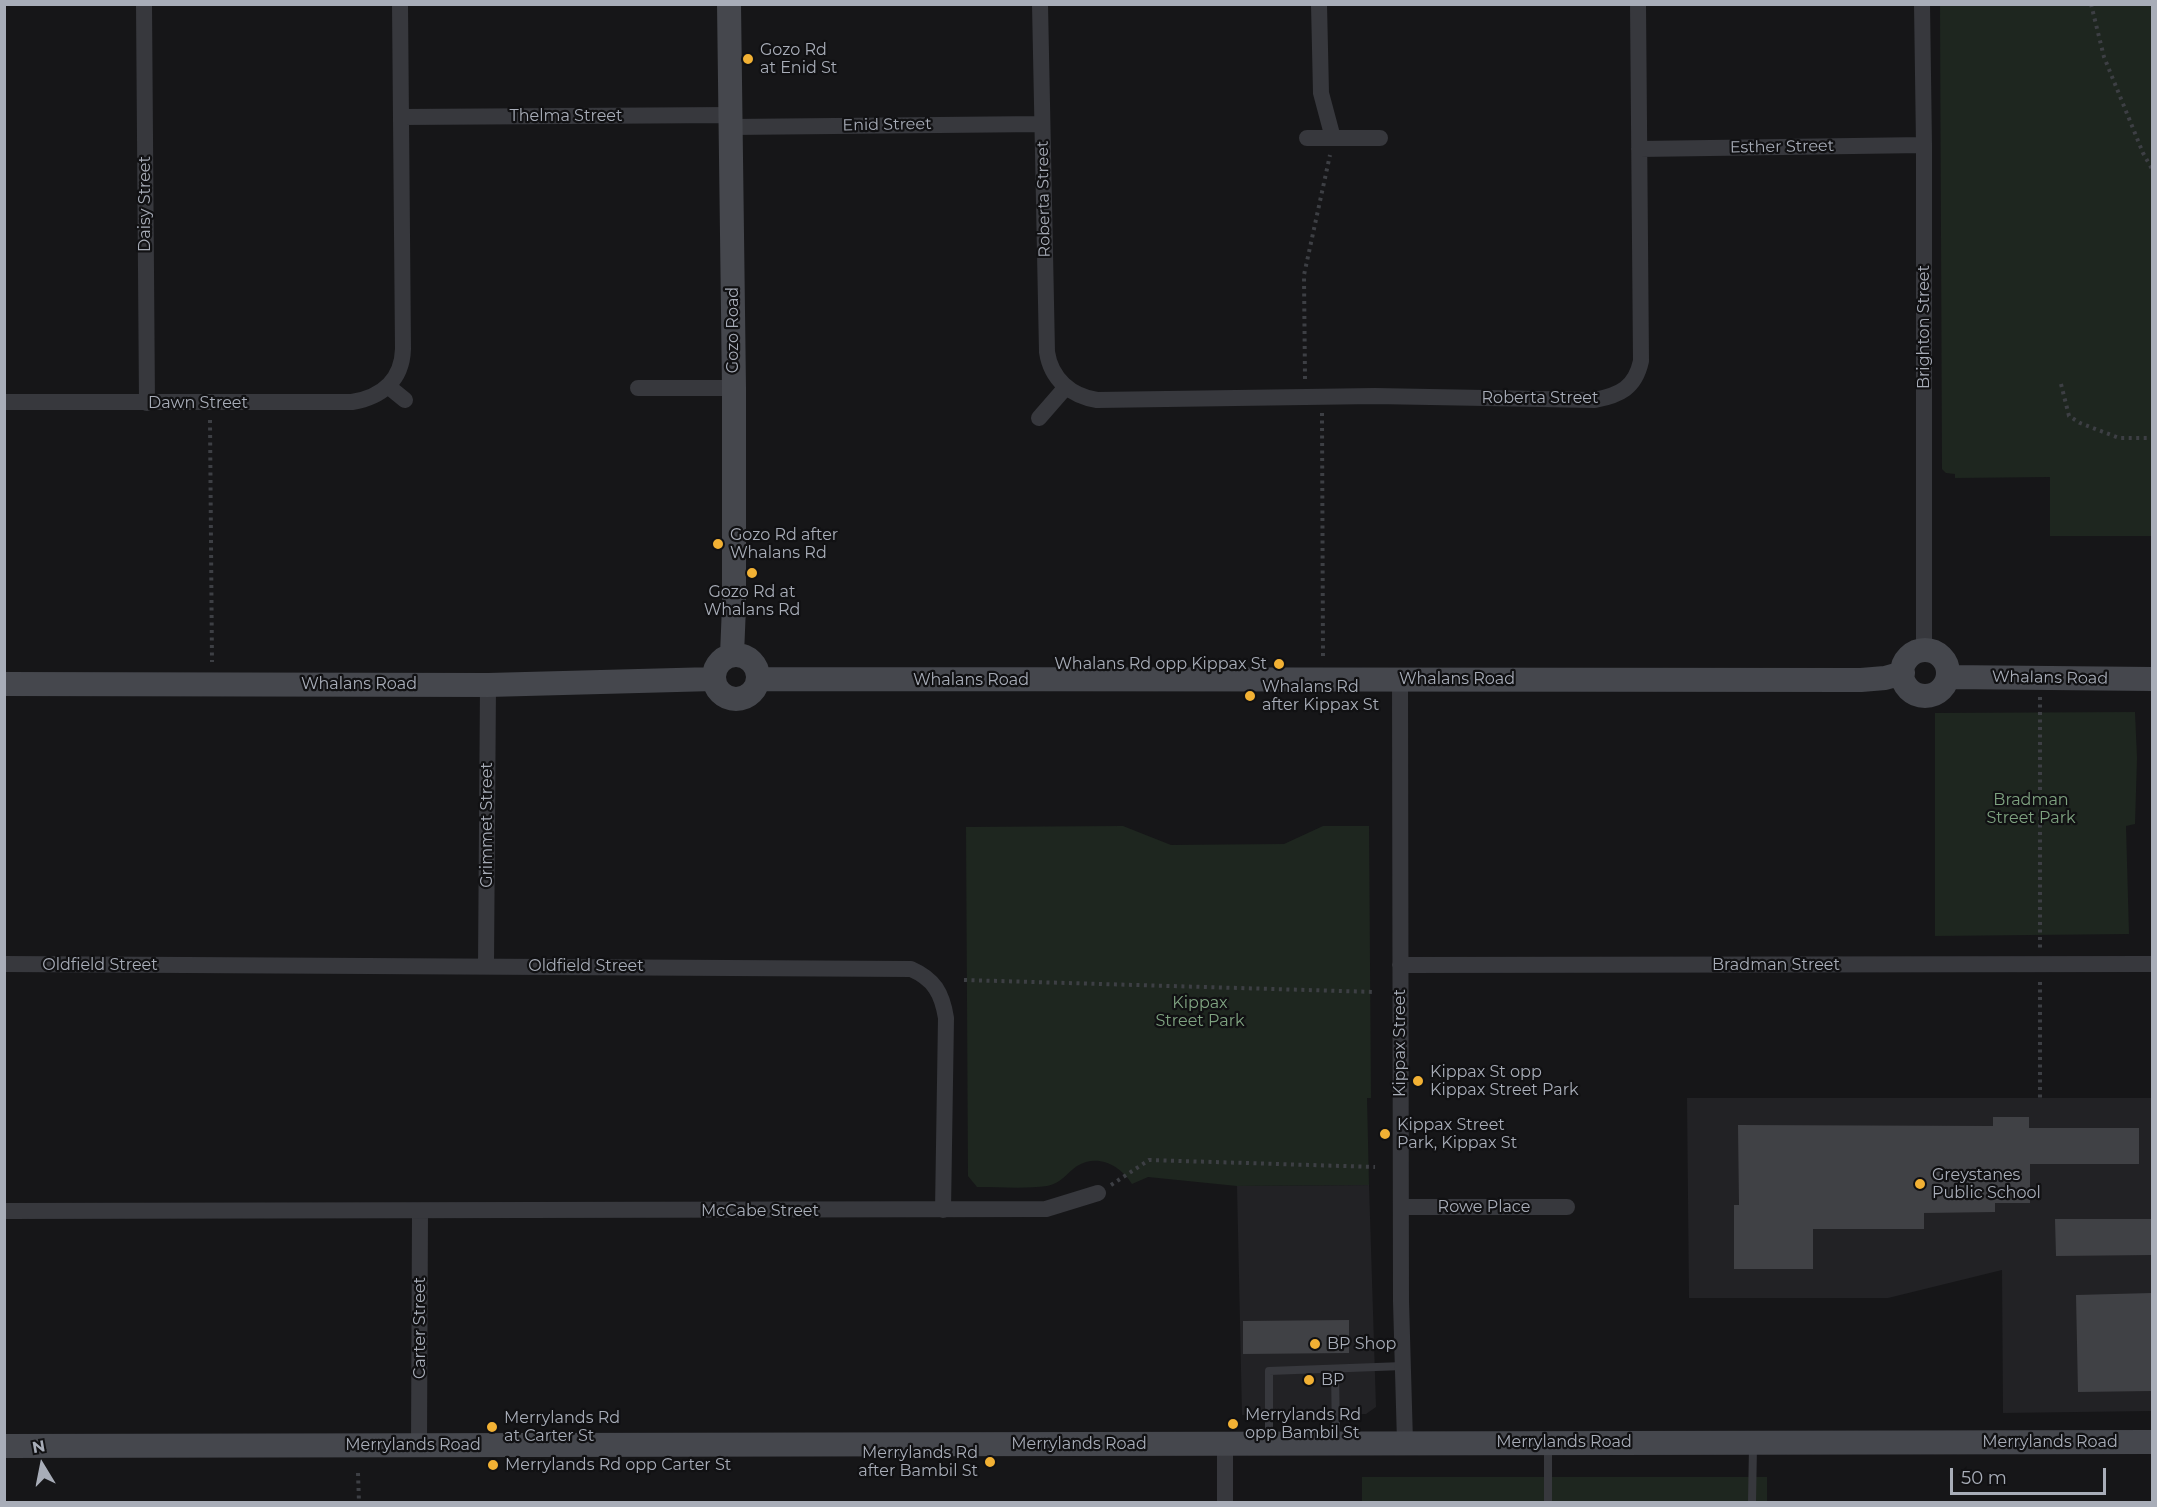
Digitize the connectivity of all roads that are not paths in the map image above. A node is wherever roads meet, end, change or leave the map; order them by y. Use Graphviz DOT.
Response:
graph roads {
  1 [pos="144,4"];
  2 [pos="400,4"];
  3 [pos="729,4"];
  4 [pos="1040,4"];
  5 [pos="1319,4"];
  6 [pos="1638,4"];
  7 [pos="1922,4"];
  8 [pos="400,117"];
  9 [pos="731,121"];
  10 [pos="1042,124"];
  11 [pos="1306,138"];
  12 [pos="1334,138"];
  13 [pos="1380,138"];
  14 [pos="1924,145"];
  15 [pos="1639,149"];
  16 [pos="388,387"];
  17 [pos="1066,387"];
  18 [pos="638,388"];
  19 [pos="734,388"];
  20 [pos="405,400"];
  21 [pos="4,402"];
  22 [pos="147,403"];
  23 [pos="1039,418"];
  24 [pos="1924,650"];
  25 [pos="732,656"];
  26 [pos="1903,673"];
  27 [pos="1948,677"];
  28 [pos="714,679"];
  29 [pos="758,679"];
  30 [pos="1400,679"];
  31 [pos="2152,679"];
  32 [pos="4,684"];
  33 [pos="488,685"];
  34 [pos="4,964"];
  35 [pos="2152,964"];
  36 [pos="486,965"];
  37 [pos="1400,965"];
  38 [pos="1098,1193"];
  39 [pos="1401,1207"];
  40 [pos="1567,1207"];
  41 [pos="944,1210"];
  42 [pos="4,1211"];
  43 [pos="420,1212"];
  44 [pos="1403,1366"];
  45 [pos="1335,1369"];
  46 [pos="1336,1442"];
  47 [pos="1405,1442"];
  48 [pos="1753,1442"];
  49 [pos="2152,1442"];
  50 [pos="1225,1443"];
  51 [pos="1269,1443"];
  52 [pos="1548,1443"];
  53 [pos="419,1445"];
  54 [pos="4,1446"];
  55 [pos="1225,1503"];
  56 [pos="1548,1503"];
  57 [pos="1752,1503"];
  1 -- 22 [label="street, Daisy Street"];
  2 -- 8 [label="street"];
  3 -- 9 [label="street, Gozo Road"];
  4 -- 10 [label="street, Roberta Street"];
  5 -- 12 [label="street"];
  6 -- 15 [label="street, Roberta Street"];
  7 -- 14 [label="street, Brighton Street"];
  8 -- 9 [label="street, Thelma Street"];
  8 -- 16 [label="street"];
  9 -- 10 [label="street, Enid Street"];
  9 -- 19 [label="street, Gozo Road"];
  10 -- 17 [label="street, Roberta Street"];
  11 -- 12 [label="street"];
  12 -- 13 [label="street"];
  14 -- 15 [label="street, Esther Street"];
  14 -- 24 [label="street, Brighton Street"];
  15 -- 17 [label="street, Roberta Street"];
  16 -- 20 [label="street"];
  16 -- 22 [label="street, Dawn Street"];
  17 -- 23 [label="street"];
  18 -- 19 [label="street"];
  19 -- 25 [label="street, Gozo Road"];
  21 -- 22 [label="street, Dawn Street"];
  24 -- 26 [label="street"];
  24 -- 27 [label="street"];
  25 -- 28 [label="street"];
  25 -- 29 [label="street"];
  26 -- 27 [label="street"];
  26 -- 30 [label="street, Whalans Road"];
  27 -- 31 [label="street, Whalans Road"];
  28 -- 29 [label="street"];
  28 -- 33 [label="street, Whalans Road"];
  29 -- 30 [label="street, Whalans Road"];
  30 -- 37 [label="street, Kippax Street"];
  32 -- 33 [label="street, Whalans Road"];
  33 -- 36 [label="street, Grimmet Street"];
  34 -- 36 [label="street, Oldfield Street"];
  35 -- 37 [label="street, Bradman Street"];
  36 -- 41 [label="street, Oldfield Street"];
  37 -- 39 [label="street, Kippax Street"];
  38 -- 41 [label="street, McCabe Street"];
  39 -- 40 [label="street, Rowe Place"];
  39 -- 44 [label="street, Kippax Street"];
  41 -- 43 [label="street, McCabe Street"];
  42 -- 43 [label="street"];
  43 -- 53 [label="street, Carter Street"];
  44 -- 45 [label="lane"];
  44 -- 47 [label="street, Kippax Street"];
  45 -- 46 [label="lane"];
  45 -- 51 [label="lane"];
  46 -- 47 [label="street, Merrylands Road"];
  46 -- 51 [label="street, Merrylands Road"];
  47 -- 52 [label="street, Merrylands Road"];
  48 -- 49 [label="street, Merrylands Road"];
  48 -- 52 [label="street, Merrylands Road"];
  48 -- 57 [label="lane"];
  50 -- 51 [label="street, Merrylands Road"];
  50 -- 53 [label="street, Merrylands Road"];
  50 -- 55 [label="street"];
  52 -- 56 [label="lane"];
  53 -- 54 [label="street, Merrylands Road"];
}
